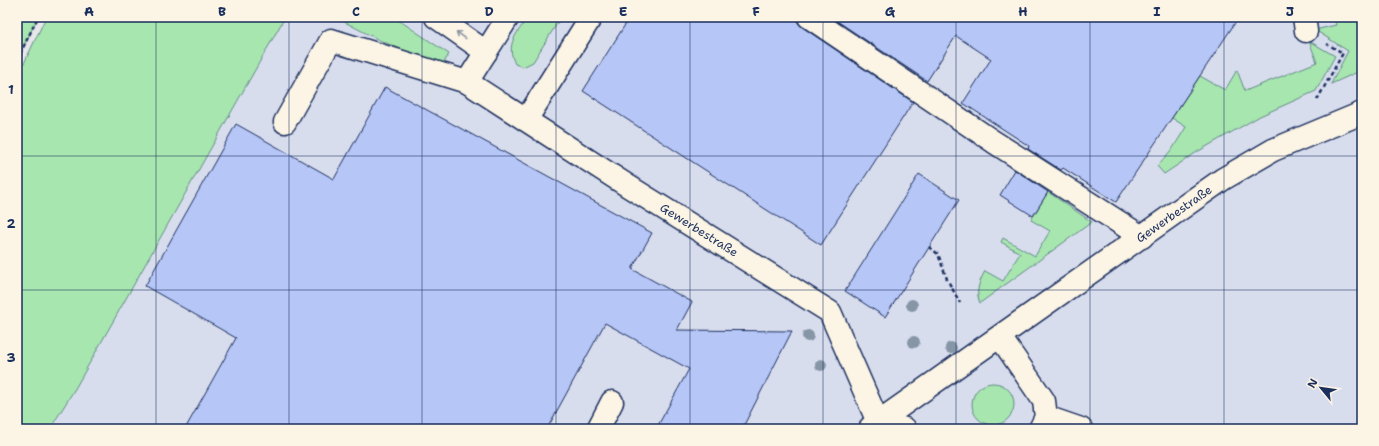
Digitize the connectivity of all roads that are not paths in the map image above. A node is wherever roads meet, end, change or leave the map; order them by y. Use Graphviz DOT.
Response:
graph roads {
  1 [pos="436,17"];
  2 [pos="508,17"];
  3 [pos="591,17"];
  4 [pos="809,17"];
  5 [pos="486,52"];
  6 [pos="467,82"];
  7 [pos="1362,113"];
  8 [pos="526,120"];
  9 [pos="285,122"];
  10 [pos="1142,237"];
  11 [pos="1000,337"];
  12 [pos="612,402"];
  13 [pos="1043,423"];
  14 [pos="874,426"];
  15 [pos="598,429"];
  16 [pos="905,429"];
  17 [pos="1081,429"];
  5 -- 1 [label="street, one-way"];
  2 -- 5 [label="street"];
  3 -- 8 [label="street"];
  4 -- 10 [label="street"];
  5 -- 6 [label="street"];
  6 -- 8 [label="street, Gewerbestraße"];
  6 -- 9 [label="street, Gewerbestraße"];
  7 -- 10 [label="street, Gewerbestraße"];
  8 -- 14 [label="street, Gewerbestraße"];
  10 -- 11 [label="street, Gewerbestraße"];
  11 -- 13 [label="street"];
  11 -- 14 [label="street, Gewerbestraße"];
  12 -- 15 [label="street"];
  13 -- 17 [label="street"];
  14 -- 16 [label="street"];
}
